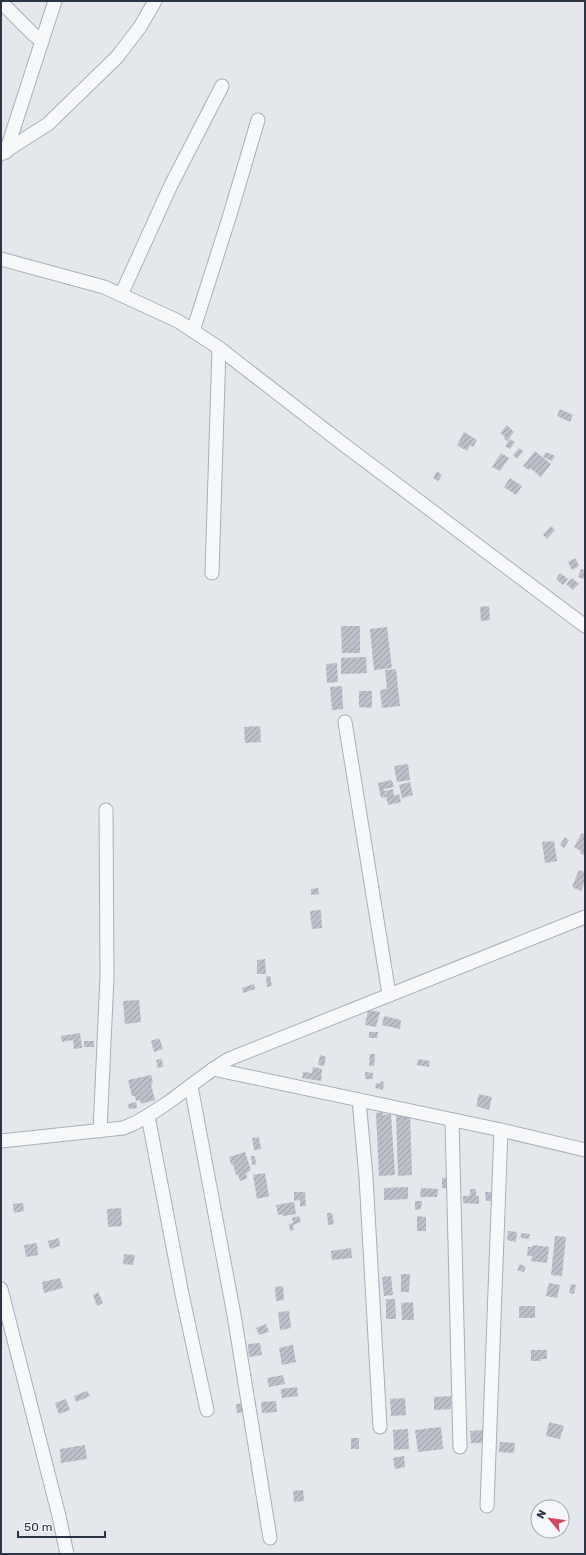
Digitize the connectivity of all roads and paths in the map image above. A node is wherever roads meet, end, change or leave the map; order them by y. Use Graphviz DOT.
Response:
graph roads {
  1 [pos="55,1"];
  2 [pos="155,1"];
  3 [pos="1,2"];
  4 [pos="42,41"];
  5 [pos="222,86"];
  6 [pos="258,120"];
  7 [pos="4,153"];
  8 [pos="1,259"];
  9 [pos="121,295"];
  10 [pos="193,331"];
  11 [pos="219,348"];
  12 [pos="212,573"];
  13 [pos="585,626"];
  14 [pos="345,722"];
  15 [pos="106,810"];
  16 [pos="585,917"];
  17 [pos="390,994"];
  18 [pos="213,1069"];
  19 [pos="191,1086"];
  20 [pos="359,1100"];
  21 [pos="148,1116"];
  22 [pos="452,1120"];
  23 [pos="501,1130"];
  24 [pos="100,1131"];
  25 [pos="1,1141"];
  26 [pos="585,1150"];
  27 [pos="1,1289"];
  28 [pos="207,1410"];
  29 [pos="380,1428"];
  30 [pos="460,1447"];
  31 [pos="487,1506"];
  32 [pos="270,1538"];
  33 [pos="67,1554"];
  1 -- 4 [label="street"];
  2 -- 7 [label="street"];
  3 -- 4 [label="street"];
  4 -- 7 [label="street"];
  5 -- 9 [label="street"];
  6 -- 10 [label="street"];
  8 -- 9 [label="street"];
  9 -- 10 [label="street"];
  10 -- 11 [label="street"];
  11 -- 12 [label="street"];
  11 -- 13 [label="street"];
  14 -- 17 [label="street"];
  15 -- 24 [label="street"];
  16 -- 17 [label="street"];
  17 -- 18 [label="street"];
  18 -- 19 [label="street"];
  18 -- 20 [label="street"];
  19 -- 21 [label="street"];
  19 -- 32 [label="street"];
  20 -- 22 [label="street"];
  20 -- 29 [label="street"];
  21 -- 24 [label="street"];
  21 -- 28 [label="street"];
  22 -- 23 [label="street"];
  22 -- 30 [label="street"];
  23 -- 26 [label="street"];
  23 -- 31 [label="street"];
  24 -- 25 [label="street"];
  27 -- 33 [label="street"];
}
